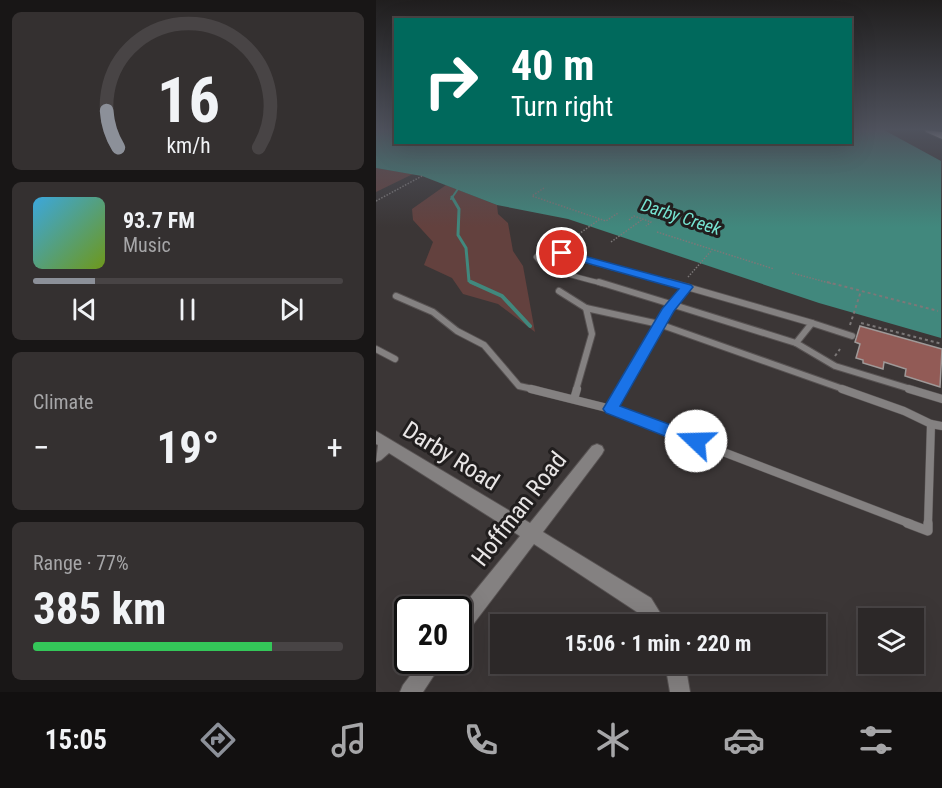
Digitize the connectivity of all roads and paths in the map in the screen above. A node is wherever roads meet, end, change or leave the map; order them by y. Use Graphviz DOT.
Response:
graph roads {
  1 [pos="422,176"];
  2 [pos="544,188"];
  3 [pos="376,201"];
  4 [pos="618,213"];
  5 [pos="600,219"];
  6 [pos="643,219"];
  7 [pos="629,220"];
  8 [pos="646,226"];
  9 [pos="657,232"];
  10 [pos="611,242"];
  11 [pos="712,250"];
  12 [pos="562,253"];
  13 [pos="774,269"];
  14 [pos="792,273"];
  15 [pos="687,278"];
  16 [pos="687,287"];
  17 [pos="559,291"];
  18 [pos="861,291"];
  19 [pos="396,296"];
  20 [pos="674,305"];
  21 [pos="586,308"];
  22 [pos="937,311"];
  23 [pos="852,321"];
  24 [pos="812,323"];
  25 [pos="860,323"];
  26 [pos="660,324"];
  27 [pos="852,336"];
  28 [pos="796,343"];
  29 [pos="942,344"];
  30 [pos="376,349"];
  31 [pos="395,359"];
  32 [pos="574,399"];
  33 [pos="942,399"];
  34 [pos="611,409"];
  35 [pos="931,424"];
  36 [pos="942,426"];
  37 [pos="382,441"];
  38 [pos="597,450"];
  39 [pos="376,456"];
  40 [pos="531,534"];
  41 [pos="472,610"];
  42 [pos="651,614"];
  43 [pos="424,674"];
  44 [pos="677,674"];
  45 [pos="410,692"];
  46 [pos="680,692"];
  1 -- 3 [label="path"];
  2 -- 5 [label="path"];
  4 -- 5 [label="path"];
  5 -- 12 [label="path"];
  6 -- 7 [label="path"];
  6 -- 8 [label="path"];
  6 -- 10 [label="path"];
  9 -- 11 [label="path"];
  11 -- 13 [label="path"];
  11 -- 15 [label="path"];
  12 -- 16 [label="lane"];
  12 -- 20 [label="lane"];
  14 -- 18 [label="path"];
  16 -- 20 [label="lane"];
  16 -- 24 [label="lane"];
  17 -- 21 [label="lane"];
  18 -- 22 [label="path"];
  18 -- 23 [label="path"];
  19 -- 32 [label="lane"];
  20 -- 26 [label="lane"];
  20 -- 28 [label="lane"];
  21 -- 26 [label="lane"];
  21 -- 32 [label="lane"];
  24 -- 27 [label="lane"];
  24 -- 28 [label="lane"];
  25 -- 29 [label="path"];
  26 -- 34 [label="lane"];
  26 -- 35 [label="lane"];
  28 -- 33 [label="lane"];
  30 -- 31 [label="lane"];
  32 -- 34 [label="lane"];
  34 -- 35 [label="lane"];
  35 -- 36 [label="lane"];
  37 -- 39 [label="street"];
  37 -- 40 [label="street, Darby Road"];
  38 -- 40 [label="street, Hoffman Road"];
  40 -- 41 [label="street, Hoffman Road"];
  40 -- 42 [label="street, Darby Road"];
  43 -- 45 [label="street"];
  44 -- 46 [label="street"];
}
